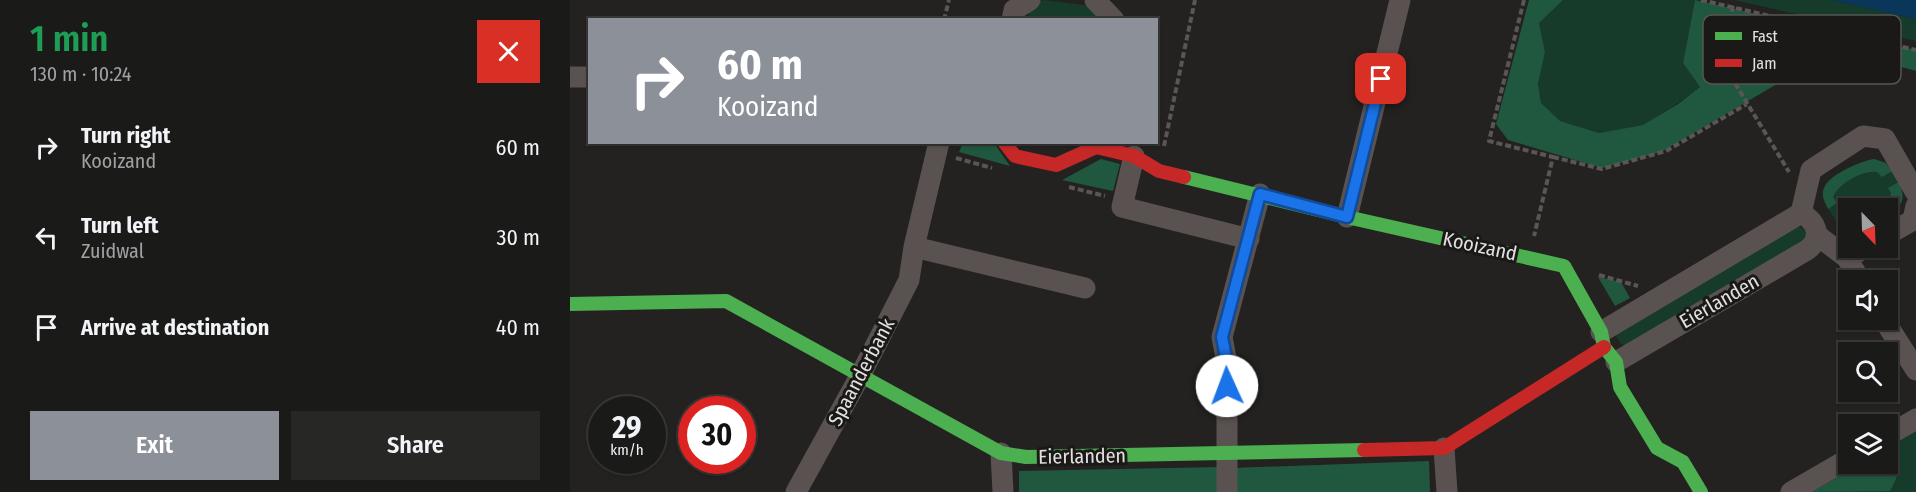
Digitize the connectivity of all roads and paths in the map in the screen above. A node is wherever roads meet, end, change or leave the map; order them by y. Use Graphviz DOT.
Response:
graph roads {
  1 [pos="949,0"];
  2 [pos="1030,0"];
  3 [pos="1095,0"];
  4 [pos="1195,0"];
  5 [pos="1400,0"];
  6 [pos="1524,0"];
  7 [pos="1701,0"];
  8 [pos="1733,6"];
  9 [pos="1731,15"];
  10 [pos="1770,15"];
  11 [pos="944,18"];
  12 [pos="1012,18"];
  13 [pos="1112,18"];
  14 [pos="1901,46"];
  15 [pos="1916,50"];
  16 [pos="570,77"];
  17 [pos="588,77"];
  18 [pos="1735,84"];
  19 [pos="1747,104"];
  20 [pos="939,144"];
  21 [pos="1006,144"];
  22 [pos="1097,145"];
  23 [pos="1134,156"];
  24 [pos="1553,157"];
  25 [pos="1159,171"];
  26 [pos="1916,193"];
  27 [pos="1260,194"];
  28 [pos="1802,204"];
  29 [pos="1916,206"];
  30 [pos="1347,217"];
  31 [pos="1898,229"];
  32 [pos="1817,235"];
  33 [pos="1249,239"];
  34 [pos="914,247"];
  35 [pos="1838,251"];
  36 [pos="1529,257"];
  37 [pos="1847,258"];
  38 [pos="1854,270"];
  39 [pos="1597,275"];
  40 [pos="1085,288"];
  41 [pos="1665,293"];
  42 [pos="570,304"];
  43 [pos="1890,330"];
  44 [pos="1607,347"];
  45 [pos="1916,370"];
  46 [pos="860,376"];
  47 [pos="1916,419"];
  48 [pos="1898,430"];
  49 [pos="1444,448"];
  50 [pos="1001,453"];
  51 [pos="1226,454"];
  52 [pos="1838,465"];
  53 [pos="796,492"];
  54 [pos="1003,492"];
  55 [pos="1227,492"];
  56 [pos="1447,492"];
  57 [pos="1701,492"];
  58 [pos="1791,492"];
  1 -- 11 [label="path"];
  2 -- 12 [label="street"];
  3 -- 13 [label="street"];
  4 -- 25 [label="path"];
  5 -- 30 [label="street"];
  6 -- 24 [label="path"];
  7 -- 8 [label="path"];
  8 -- 9 [label="path"];
  8 -- 10 [label="path"];
  14 -- 15 [label="path"];
  16 -- 17 [label="street"];
  18 -- 19 [label="path"];
  19 -- 24 [label="path"];
  19 -- 28 [label="path"];
  20 -- 34 [label="street, Spaanderbank"];
  21 -- 22 [label="street"];
  22 -- 23 [label="street, Kooizand"];
  23 -- 25 [label="street, Kooizand"];
  23 -- 33 [label="street"];
  24 -- 36 [label="path"];
  25 -- 27 [label="street, Kooizand"];
  26 -- 28 [label="street"];
  27 -- 30 [label="street, Kooizand"];
  27 -- 33 [label="street"];
  28 -- 32 [label="street"];
  28 -- 41 [label="street, Eierlanden"];
  29 -- 31 [label="street"];
  30 -- 36 [label="street, Kooizand"];
  32 -- 35 [label="street"];
  32 -- 44 [label="street, Eierlanden"];
  33 -- 51 [label="street"];
  34 -- 40 [label="street"];
  34 -- 46 [label="street, Spaanderbank"];
  36 -- 44 [label="street, Kooizand"];
  37 -- 38 [label="street"];
  39 -- 41 [label="path"];
  41 -- 44 [label="street, Eierlanden"];
  42 -- 46 [label="street, Eierlanden"];
  43 -- 45 [label="street"];
  44 -- 49 [label="street, Eierlanden"];
  44 -- 57 [label="street, Kooizand"];
  46 -- 50 [label="street, Eierlanden"];
  46 -- 53 [label="street, Spaanderbank"];
  47 -- 48 [label="street"];
  49 -- 51 [label="street, Eierlanden"];
  49 -- 56 [label="street"];
  50 -- 51 [label="street, Eierlanden"];
  50 -- 54 [label="street"];
  51 -- 55 [label="street"];
  52 -- 58 [label="street"];
}
